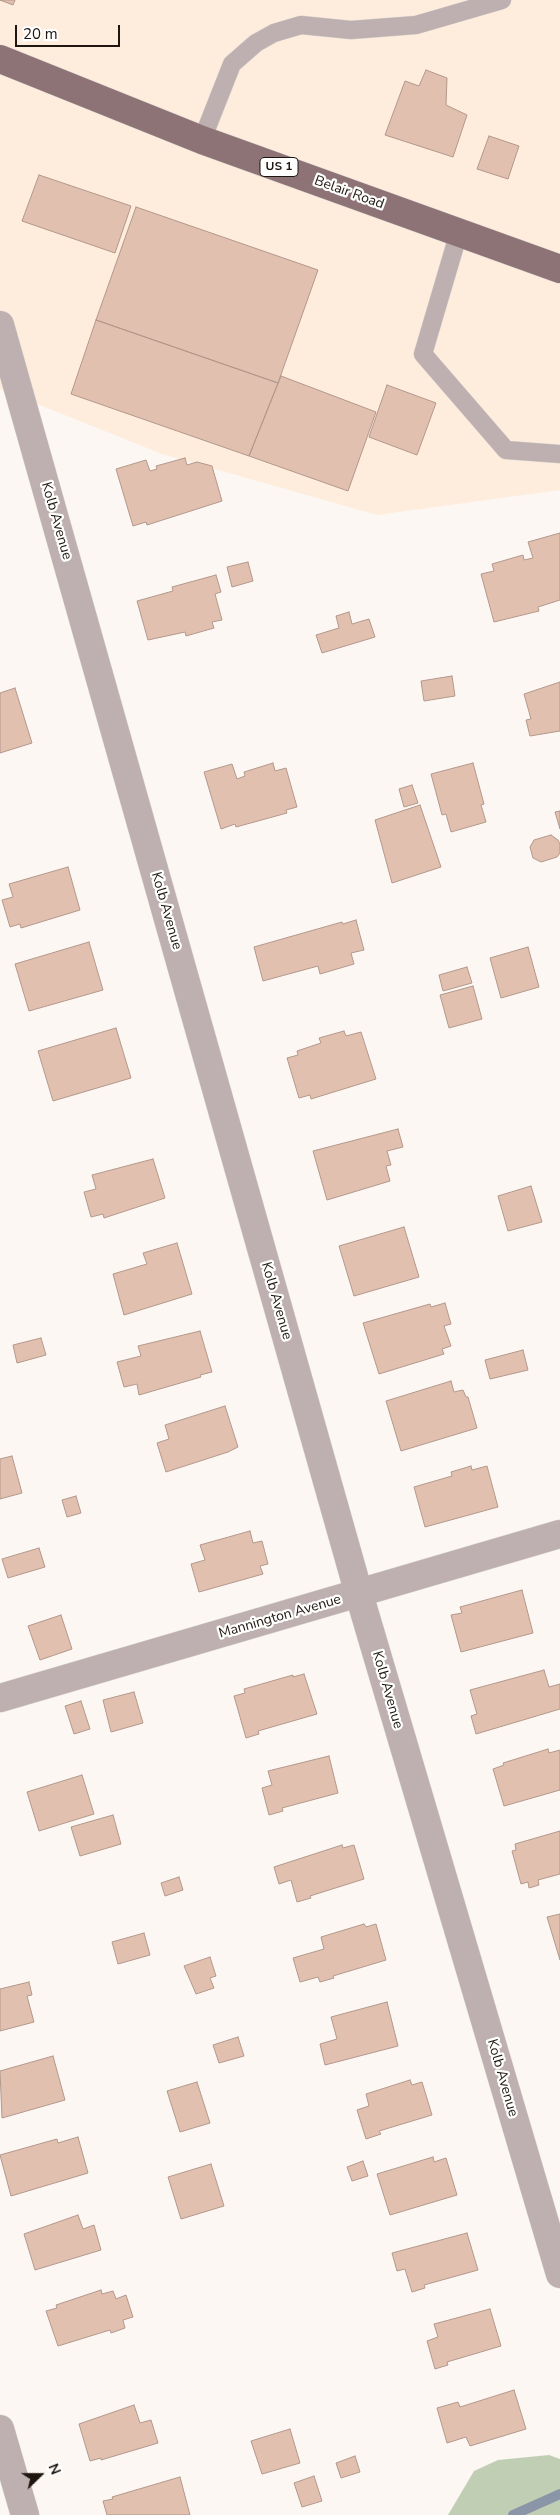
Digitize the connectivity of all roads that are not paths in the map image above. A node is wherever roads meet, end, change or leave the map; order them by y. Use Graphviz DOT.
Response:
graph roads {
  1 [pos="502,0"];
  2 [pos="0,59"];
  3 [pos="202,140"];
  4 [pos="459,232"];
  5 [pos="560,269"];
  6 [pos="0,325"];
  7 [pos="9,382"];
  8 [pos="560,454"];
  9 [pos="560,1534"];
  10 [pos="359,1594"];
  11 [pos="0,1698"];
  12 [pos="560,2274"];
  13 [pos="0,2429"];
  14 [pos="25,2515"];
  1 -- 3 [label="lane"];
  2 -- 3 [label="main road, Belair Road / US 1"];
  3 -- 4 [label="main road, Belair Road / US 1"];
  4 -- 5 [label="main road, Belair Road / US 1"];
  4 -- 8 [label="lane"];
  6 -- 7 [label="street, Kolb Avenue"];
  7 -- 10 [label="street, Kolb Avenue"];
  9 -- 10 [label="street, Mannington Avenue"];
  10 -- 11 [label="street, Mannington Avenue"];
  10 -- 12 [label="street, Kolb Avenue"];
  13 -- 14 [label="street"];
}
